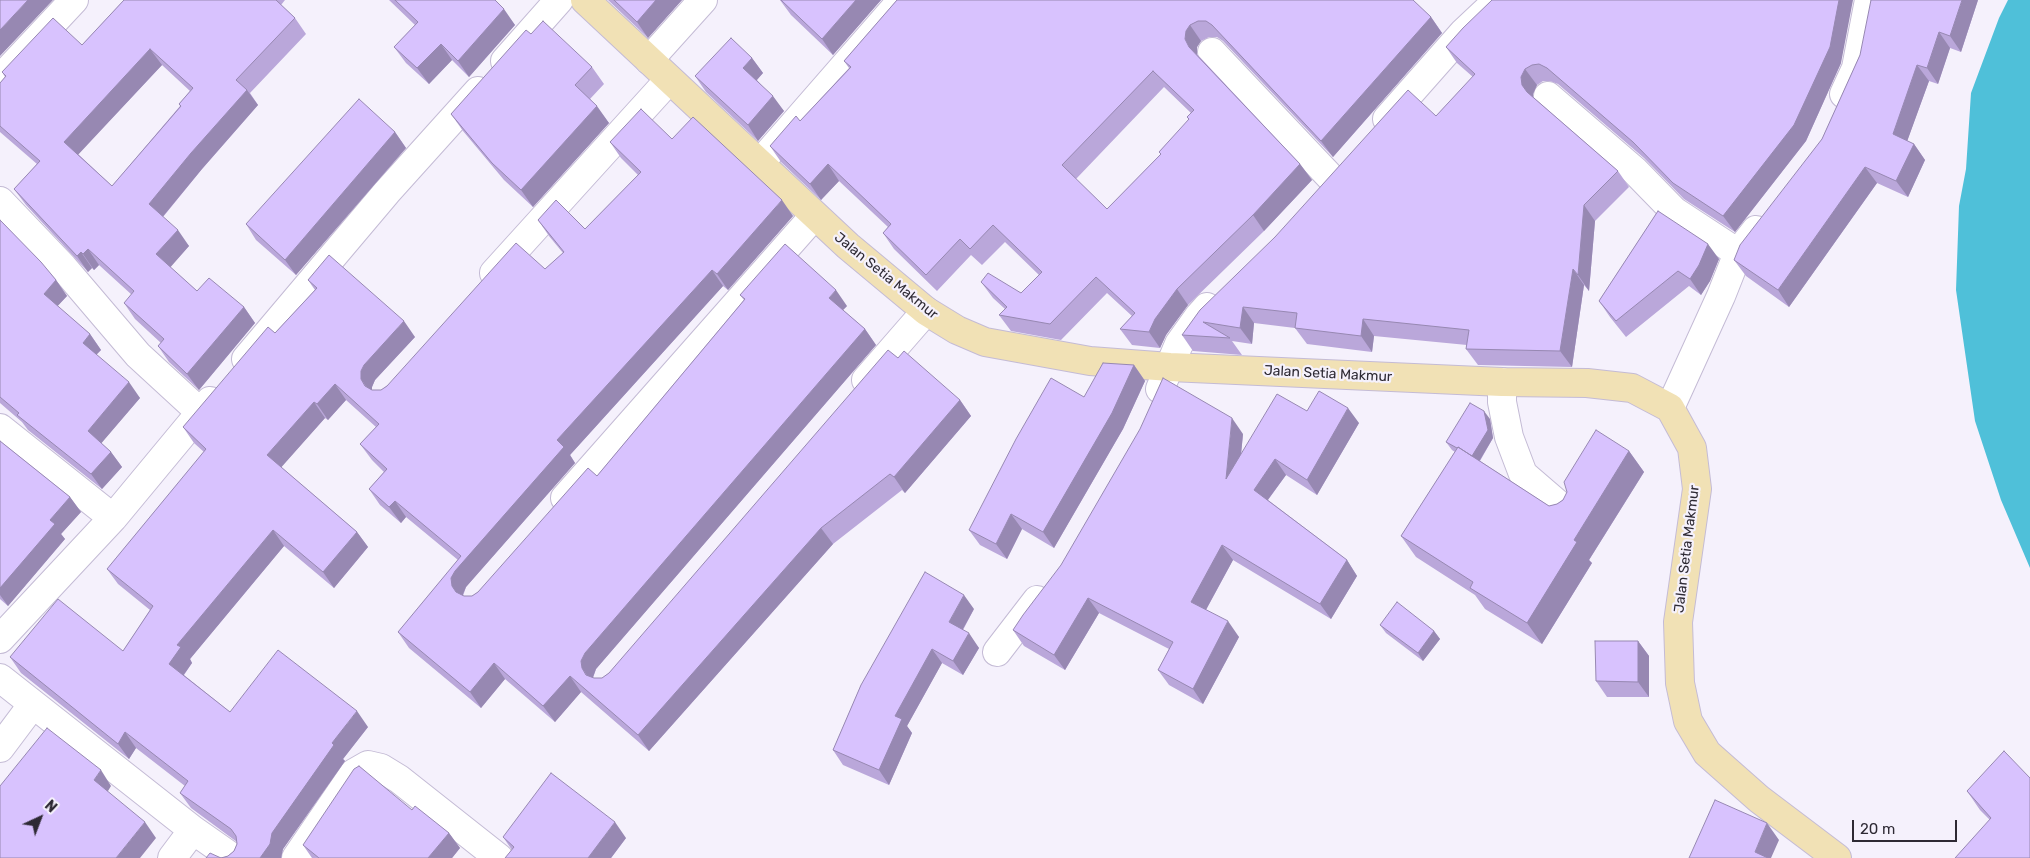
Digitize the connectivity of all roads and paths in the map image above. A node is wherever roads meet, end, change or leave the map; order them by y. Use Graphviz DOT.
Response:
graph roads {
  1 [pos="74,0"];
  2 [pos="559,0"];
  3 [pos="585,0"];
  4 [pos="702,0"];
  5 [pos="902,0"];
  6 [pos="1498,0"];
  7 [pos="1869,0"];
  8 [pos="1212,52"];
  9 [pos="649,60"];
  10 [pos="0,79"];
  11 [pos="669,80"];
  12 [pos="1548,96"];
  13 [pos="1835,113"];
  14 [pos="1372,136"];
  15 [pos="759,164"];
  16 [pos="1314,200"];
  17 [pos="0,201"];
  18 [pos="1773,209"];
  19 [pos="814,216"];
  20 [pos="1738,253"];
  21 [pos="1224,289"];
  22 [pos="479,290"];
  23 [pos="926,311"];
  24 [pos="1170,367"];
  25 [pos="1502,382"];
  26 [pos="848,401"];
  27 [pos="1670,408"];
  28 [pos="1150,410"];
  29 [pos="200,412"];
  30 [pos="0,428"];
  31 [pos="1566,511"];
  32 [pos="550,514"];
  33 [pos="113,518"];
  34 [pos="1052,580"];
  35 [pos="0,639"];
  36 [pos="997,652"];
  37 [pos="0,678"];
  38 [pos="33,704"];
  39 [pos="0,748"];
  40 [pos="193,830"];
  41 [pos="172,858"];
  42 [pos="233,858"];
  43 [pos="296,858"];
  44 [pos="499,858"];
  45 [pos="1837,858"];
  1 -- 10 [label="street"];
  2 -- 29 [label="street"];
  3 -- 9 [label="main road, Jalan Setia Makmur"];
  4 -- 9 [label="street"];
  5 -- 15 [label="street"];
  6 -- 14 [label="street"];
  7 -- 13 [label="street"];
  8 -- 16 [label="street"];
  9 -- 11 [label="main road, Jalan Setia Makmur"];
  11 -- 15 [label="main road, Jalan Setia Makmur"];
  11 -- 22 [label="street"];
  12 -- 20 [label="street"];
  15 -- 19 [label="main road, Jalan Setia Makmur"];
  17 -- 29 [label="street"];
  18 -- 20 [label="street"];
  19 -- 23 [label="main road, Jalan Setia Makmur"];
  19 -- 32 [label="street"];
  20 -- 27 [label="street"];
  21 -- 24 [label="street"];
  23 -- 24 [label="main road, Jalan Setia Makmur"];
  23 -- 26 [label="street"];
  24 -- 25 [label="main road, Jalan Setia Makmur"];
  24 -- 28 [label="street"];
  25 -- 27 [label="main road, Jalan Setia Makmur"];
  25 -- 31 [label="street"];
  27 -- 45 [label="main road, Jalan Setia Makmur"];
  29 -- 33 [label="street"];
  30 -- 33 [label="street"];
  33 -- 35 [label="street"];
  34 -- 36 [label="street"];
  37 -- 38 [label="street"];
  38 -- 39 [label="street"];
  38 -- 40 [label="street"];
  40 -- 41 [label="street"];
  40 -- 42 [label="street"];
  43 -- 44 [label="street"];
}
